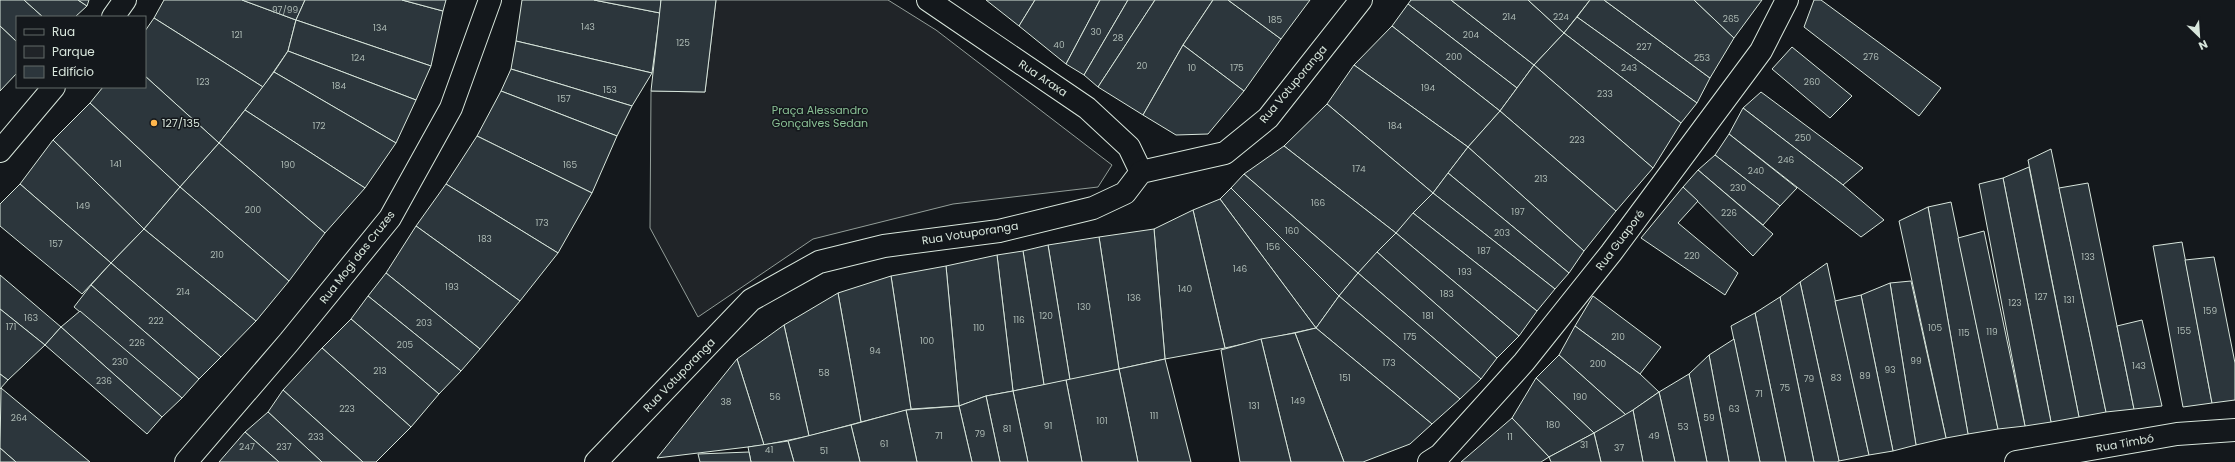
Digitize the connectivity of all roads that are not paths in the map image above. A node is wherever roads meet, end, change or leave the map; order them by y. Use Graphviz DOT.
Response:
graph roads {
  1 [pos="125,0"];
  2 [pos="490,0"];
  3 [pos="928,0"];
  4 [pos="1361,0"];
  5 [pos="1787,0"];
  6 [pos="114,16"];
  7 [pos="53,88"];
  8 [pos="0,151"];
  9 [pos="1142,172"];
  10 [pos="2235,430"];
  11 [pos="186,462"];
  12 [pos="596,462"];
  13 [pos="1429,462"];
  14 [pos="2016,462"];
  1 -- 6 [label="street"];
  2 -- 11 [label="street, Rua Mogi das Cruzes"];
  3 -- 9 [label="street, Rua Araxa"];
  4 -- 9 [label="street, Rua Votuporanga"];
  5 -- 13 [label="street, Rua Guaporé"];
  7 -- 8 [label="street"];
  9 -- 12 [label="street, Rua Votuporanga"];
  10 -- 14 [label="street, Rua Timbó"];
}
